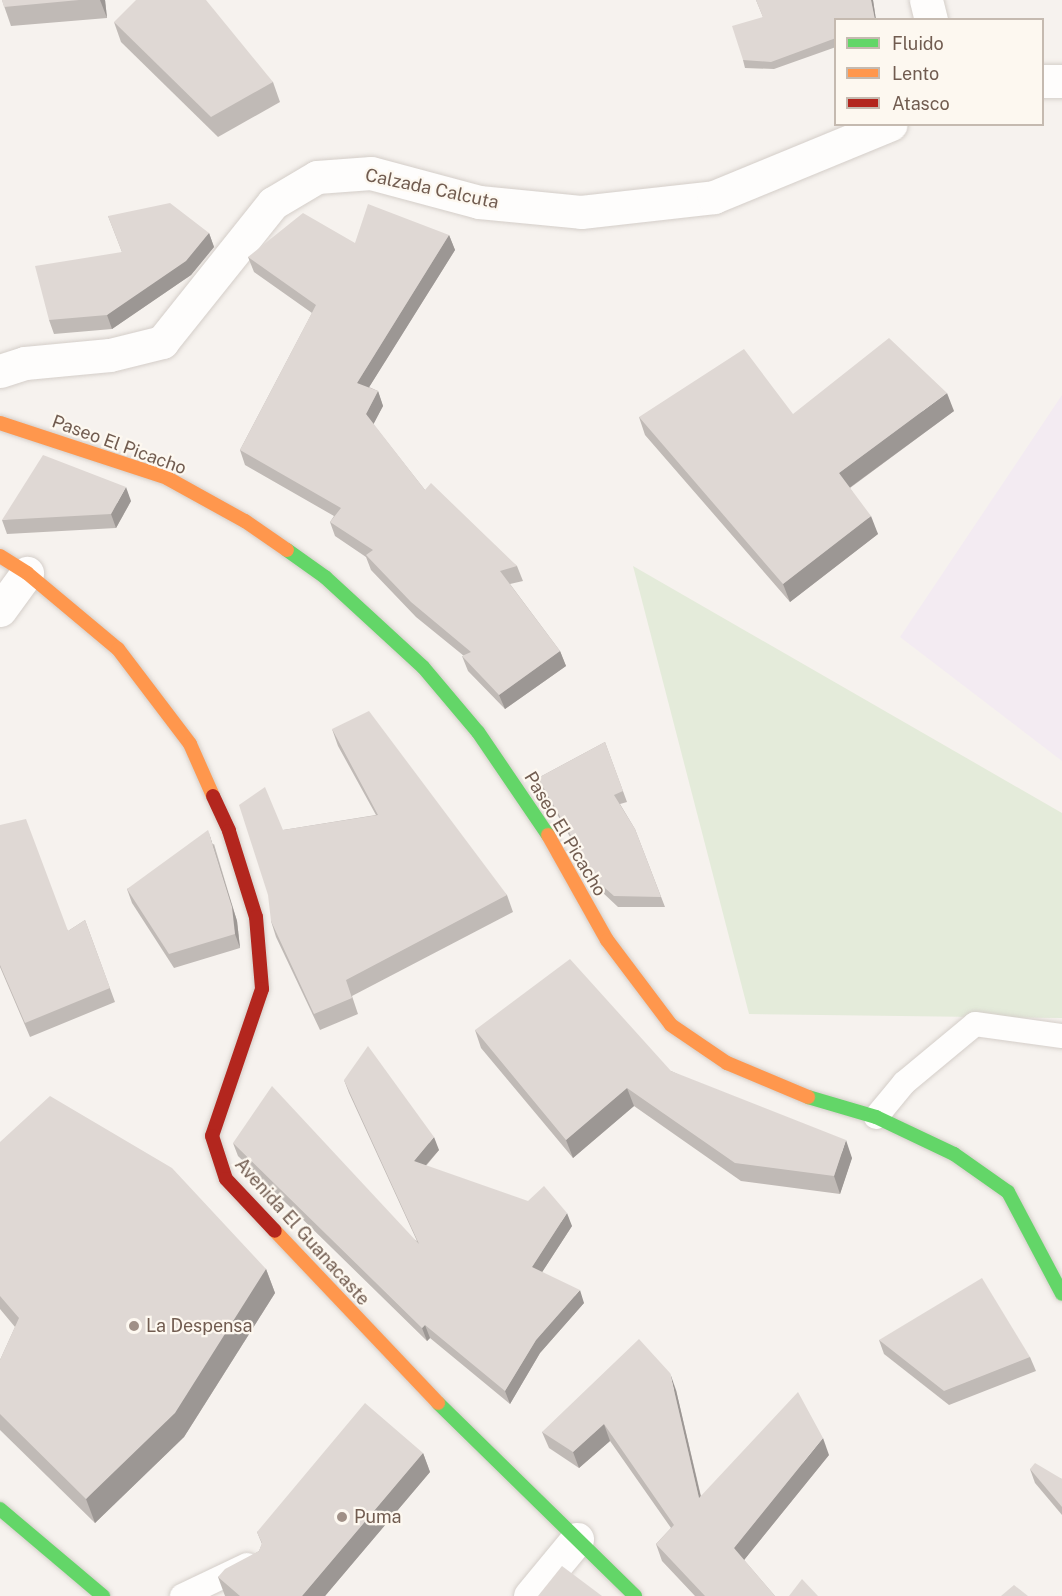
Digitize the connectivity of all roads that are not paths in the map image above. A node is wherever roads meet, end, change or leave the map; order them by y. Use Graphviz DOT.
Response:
graph roads {
  1 [pos="926,0"];
  2 [pos="930,18"];
  3 [pos="1044,81"];
  4 [pos="1062,81"];
  5 [pos="886,126"];
  6 [pos="0,372"];
  7 [pos="0,423"];
  8 [pos="13,564"];
  9 [pos="0,610"];
  10 [pos="1062,1036"];
  11 [pos="876,1117"];
  12 [pos="1062,1293"];
  13 [pos="0,1509"];
  14 [pos="577,1539"];
  15 [pos="255,1562"];
  16 [pos="192,1594"];
  17 [pos="103,1596"];
  18 [pos="530,1596"];
  19 [pos="636,1596"];
  1 -- 2 [label="street"];
  3 -- 4 [label="street"];
  5 -- 6 [label="street, Calzada Calcuta"];
  7 -- 11 [label="street, Paseo El Picacho"];
  8 -- 9 [label="street"];
  8 -- 14 [label="street, Avenida El Guanacaste"];
  10 -- 11 [label="lane"];
  11 -- 12 [label="street, Paseo El Picacho"];
  13 -- 17 [label="street"];
  14 -- 18 [label="street"];
  14 -- 19 [label="street, Avenida El Guanacaste"];
  15 -- 16 [label="lane"];
}
